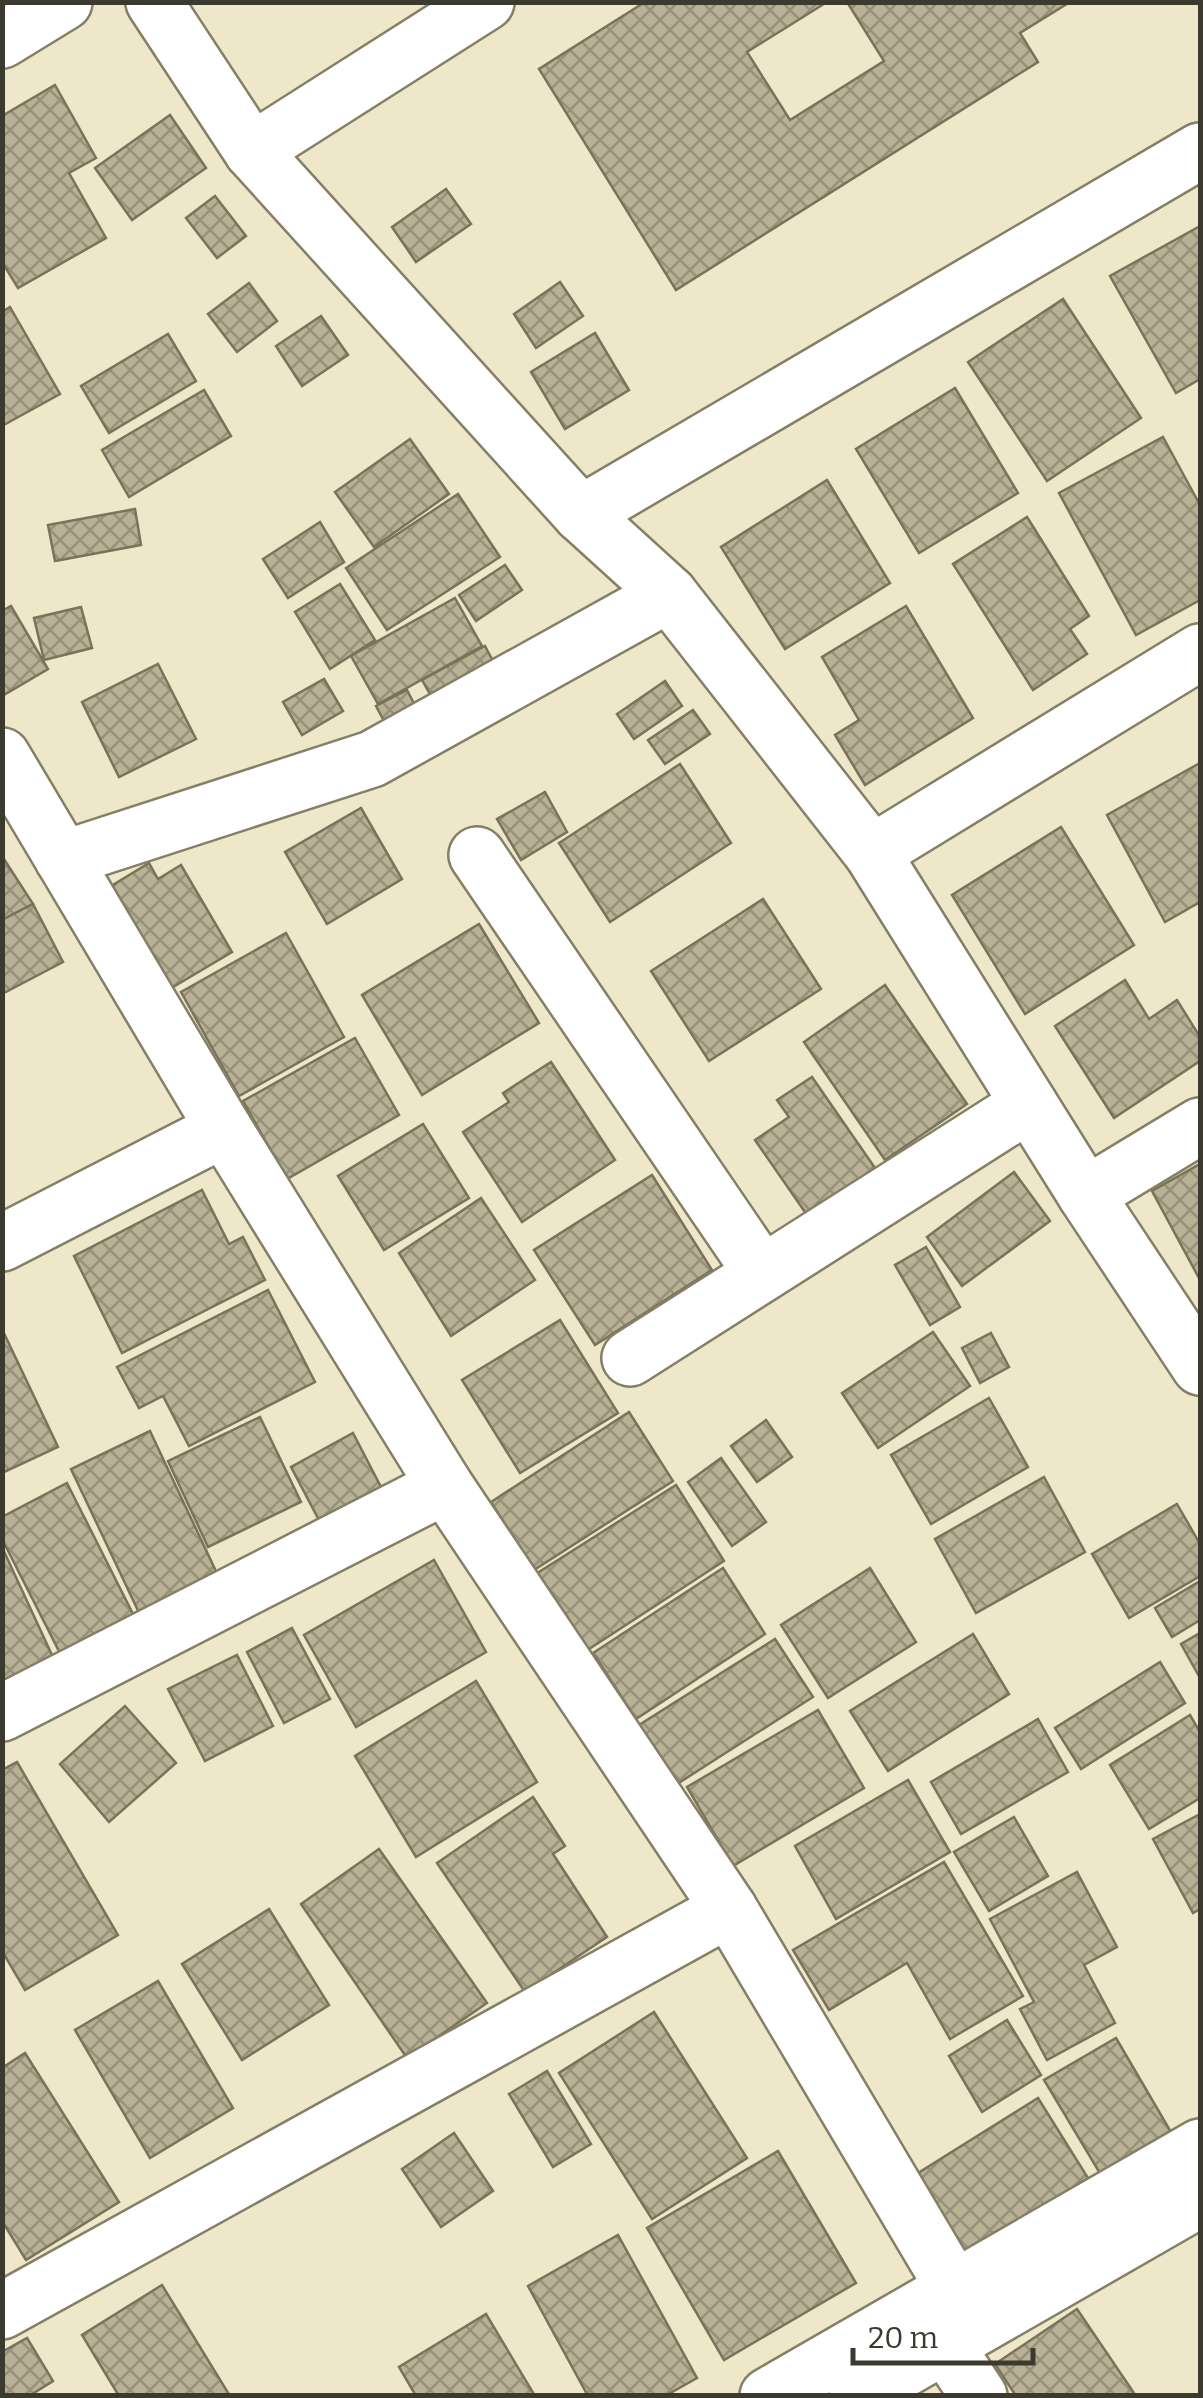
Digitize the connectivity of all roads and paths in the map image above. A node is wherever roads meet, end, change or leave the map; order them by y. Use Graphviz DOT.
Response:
graph roads {
  1 [pos="64,2"];
  2 [pos="154,2"];
  3 [pos="486,2"];
  4 [pos="2,40"];
  5 [pos="1200,150"];
  6 [pos="252,151"];
  7 [pos="581,514"];
  8 [pos="669,594"];
  9 [pos="1200,652"];
  10 [pos="2,756"];
  11 [pos="872,853"];
  12 [pos="477,855"];
  13 [pos="63,859"];
  14 [pos="1028,1104"];
  15 [pos="1200,1126"];
  16 [pos="224,1128"];
  17 [pos="1086,1195"];
  18 [pos="2,1243"];
  19 [pos="762,1273"];
  20 [pos="630,1358"];
  21 [pos="1200,1366"];
  22 [pos="445,1486"];
  23 [pos="2,1713"];
  24 [pos="729,1909"];
  25 [pos="1200,2148"];
  26 [pos="1200,2199"];
  27 [pos="954,2288"];
  28 [pos="2,2311"];
  29 [pos="945,2345"];
  30 [pos="768,2396"];
  31 [pos="857,2396"];
  32 [pos="979,2396"];
  1 -- 4 [label="street"];
  2 -- 6 [label="street"];
  3 -- 6 [label="street"];
  5 -- 7 [label="street"];
  6 -- 7 [label="street"];
  7 -- 8 [label="street"];
  8 -- 11 [label="street"];
  8 -- 13 [label="street"];
  9 -- 11 [label="street"];
  10 -- 13 [label="street"];
  11 -- 14 [label="street"];
  12 -- 19 [label="street"];
  13 -- 16 [label="street"];
  14 -- 17 [label="street"];
  14 -- 19 [label="street"];
  15 -- 17 [label="street"];
  16 -- 18 [label="street"];
  16 -- 22 [label="street"];
  17 -- 21 [label="street"];
  19 -- 20 [label="street"];
  22 -- 23 [label="street"];
  22 -- 24 [label="street"];
  24 -- 27 [label="street"];
  24 -- 28 [label="street"];
  25 -- 27 [label="street"];
  26 -- 29 [label="street"];
  27 -- 29 [label="street"];
  27 -- 30 [label="street"];
  29 -- 31 [label="street"];
  29 -- 32 [label="street"];
}
